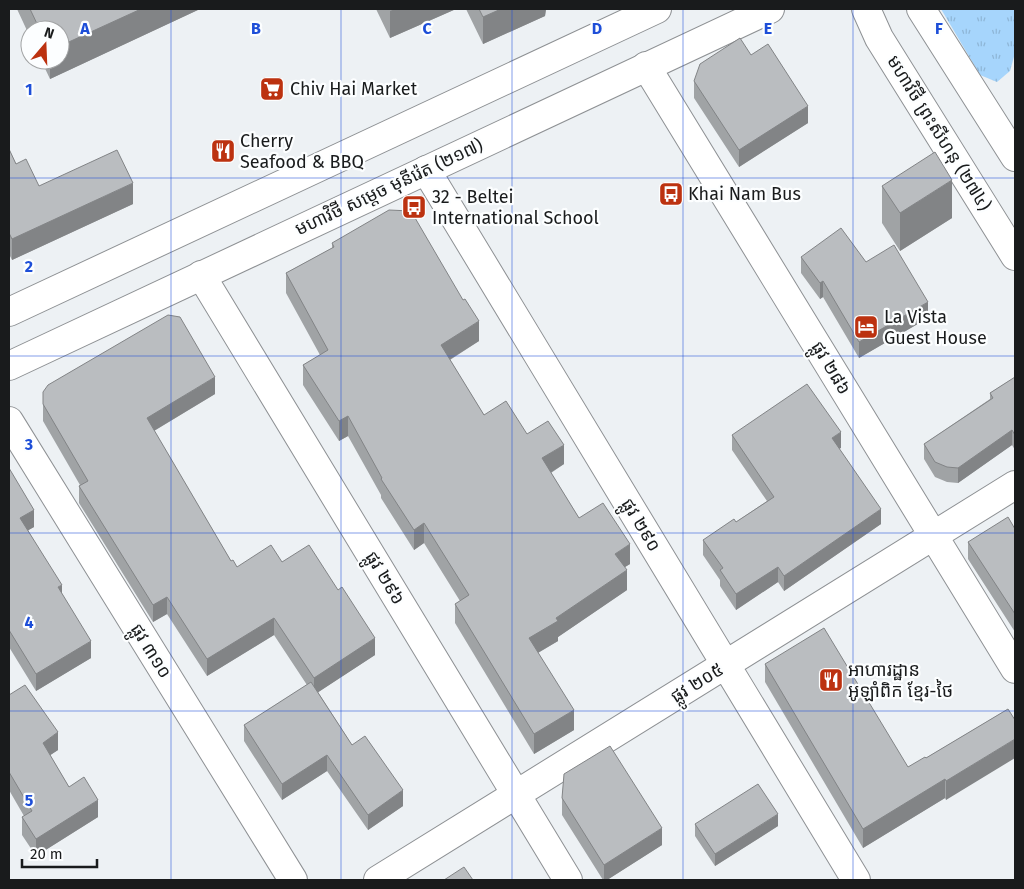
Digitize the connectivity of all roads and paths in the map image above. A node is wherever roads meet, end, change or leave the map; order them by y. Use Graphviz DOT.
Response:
graph roads {
  1 [pos="657,9"];
  2 [pos="770,9"];
  3 [pos="866,9"];
  4 [pos="921,9"];
  5 [pos="646,66"];
  6 [pos="1014,144"];
  7 [pos="426,170"];
  8 [pos="1015,256"];
  9 [pos="201,275"];
  10 [pos="9,312"];
  11 [pos="9,366"];
  12 [pos="9,421"];
  13 [pos="1015,485"];
  14 [pos="933,536"];
  15 [pos="726,665"];
  16 [pos="1015,669"];
  17 [pos="516,794"];
  18 [pos="293,880"];
  19 [pos="378,880"];
  20 [pos="568,880"];
  21 [pos="856,880"];
  1 -- 10 [label="street"];
  2 -- 5 [label="street, មហាវិថី សម្តេច មុនីរ៉េត (២១៧)"];
  3 -- 8 [label="street, មហាវិថី ព្រះសីហនុ (២៧៤)"];
  4 -- 6 [label="street"];
  5 -- 7 [label="street, មហាវិថី សម្តេច មុនីរ៉េត (២១៧)"];
  5 -- 14 [label="street, ផ្លូវ ២៨៦"];
  7 -- 9 [label="street, មហាវិថី សម្តេច មុនីរ៉េត (២១៧)"];
  7 -- 15 [label="street, ផ្លូវ ២៩០"];
  9 -- 11 [label="street, មហាវិថី សម្តេច មុនីរ៉េត (២១៧)"];
  9 -- 17 [label="street, ផ្លូវ ២៩៦"];
  12 -- 18 [label="street, ផ្លូវ ៣១០"];
  13 -- 14 [label="street, ផ្លូវ ២០៥"];
  14 -- 15 [label="street, ផ្លូវ ២០៥"];
  14 -- 16 [label="street, ផ្លូវ ២៨៦"];
  15 -- 17 [label="street, ផ្លូវ ២០៥"];
  15 -- 21 [label="street, ផ្លូវ ២៩០"];
  17 -- 19 [label="street, ផ្លូវ ២០៥"];
  17 -- 20 [label="street, ផ្លូវ ២៩៦"];
}
